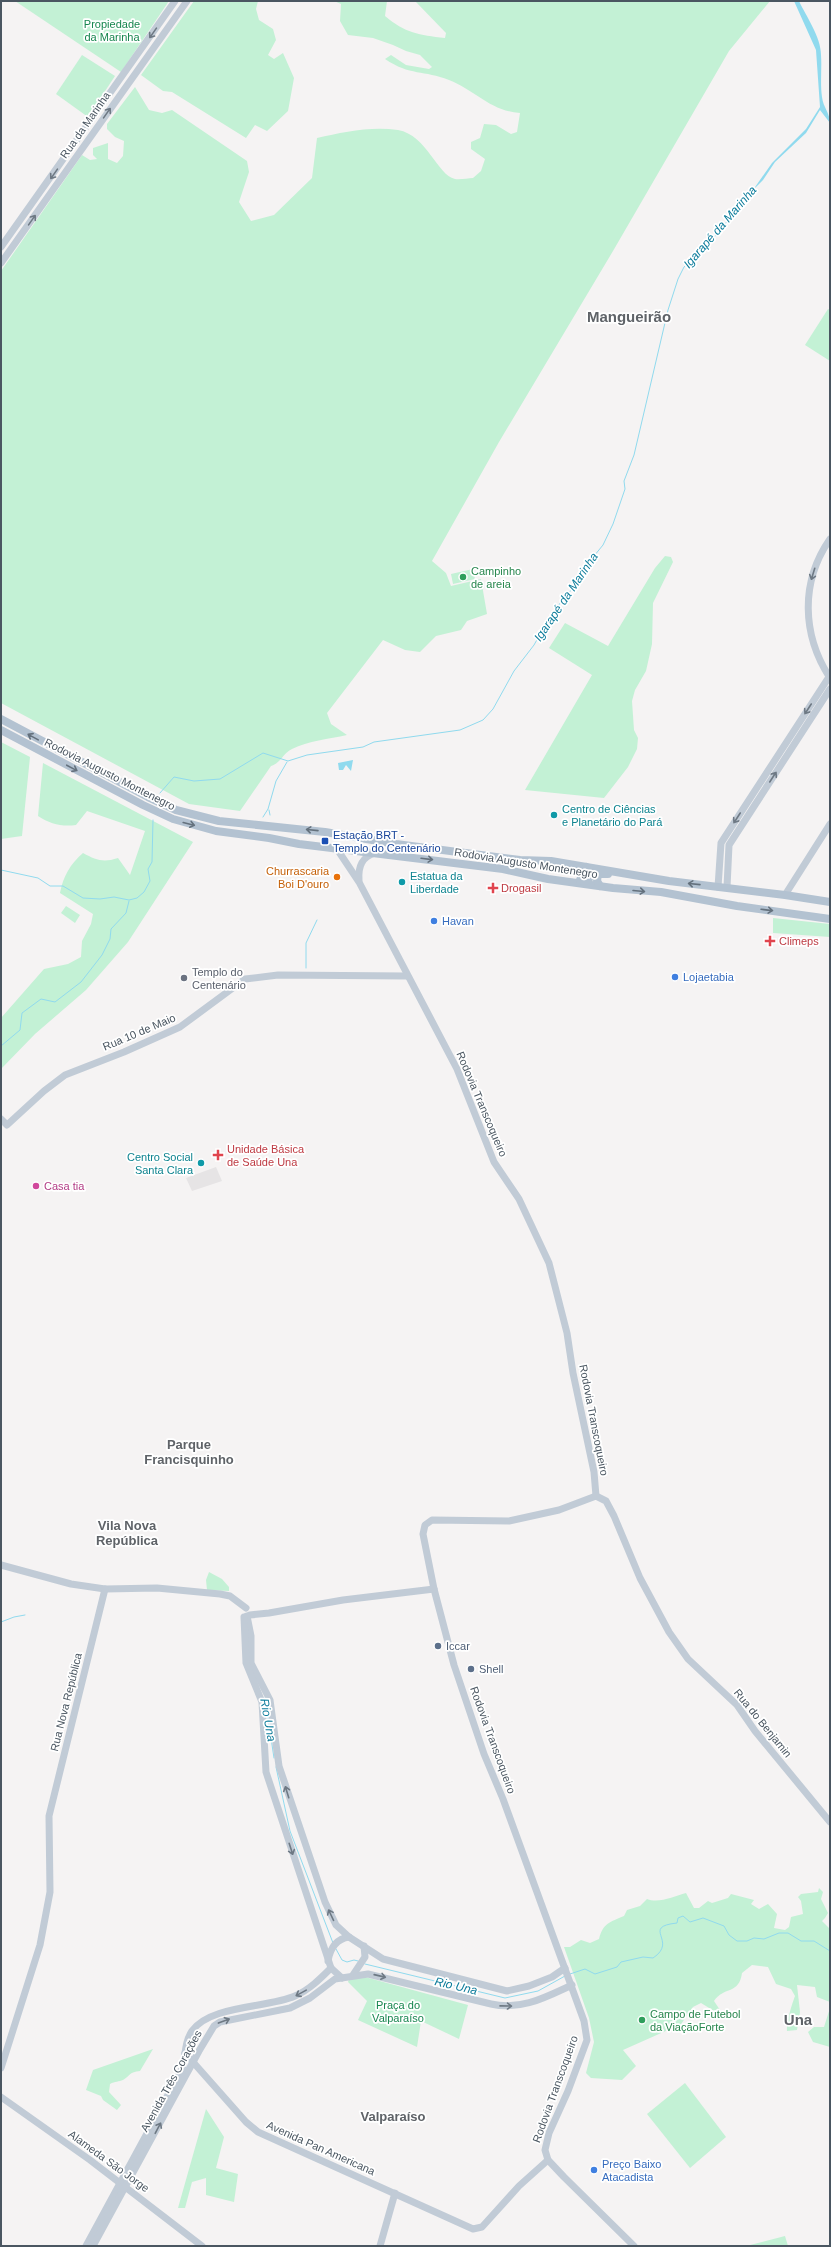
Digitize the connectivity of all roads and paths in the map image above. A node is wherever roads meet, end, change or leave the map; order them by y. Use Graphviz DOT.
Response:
graph roads {
  1 [pos="175,1"];
  2 [pos="187,1"];
  3 [pos="10,235"];
  4 [pos="1,247"];
  5 [pos="2,261"];
  6 [pos="830,539"];
  7 [pos="830,677"];
  8 [pos="830,689"];
  9 [pos="1,719"];
  10 [pos="1,730"];
  11 [pos="830,824"];
  12 [pos="337,849"];
  13 [pos="375,853"];
  14 [pos="586,867"];
  15 [pos="642,876"];
  16 [pos="548,879"];
  17 [pos="359,882"];
  18 [pos="600,886"];
  19 [pos="722,887"];
  20 [pos="785,895"];
  21 [pos="830,902"];
  22 [pos="830,919"];
  23 [pos="407,976"];
  24 [pos="1,1119"];
  25 [pos="596,1496"];
  26 [pos="1,1565"];
  27 [pos="105,1589"];
  28 [pos="434,1589"];
  29 [pos="248,1613"];
  30 [pos="830,1822"];
  31 [pos="349,1937"];
  32 [pos="366,1951"];
  33 [pos="329,1967"];
  34 [pos="566,1969"];
  35 [pos="353,1975"];
  36 [pos="338,1978"];
  37 [pos="571,1984"];
  38 [pos="198,2024"];
  39 [pos="210,2033"];
  40 [pos="185,2050"];
  41 [pos="199,2051"];
  42 [pos="193,2062"];
  43 [pos="1,2068"];
  44 [pos="1,2097"];
  45 [pos="548,2160"];
  46 [pos="123,2185"];
  47 [pos="395,2193"];
  48 [pos="86,2246"];
  49 [pos="93,2246"];
  50 [pos="202,2246"];
  51 [pos="380,2246"];
  52 [pos="634,2246"];
  1 -- 3 [label="street, Rua da Marinha, one-way"];
  5 -- 2 [label="street, Rua da Marinha, one-way"];
  3 -- 4 [label="street, Rua da Marinha"];
  3 -- 5 [label="street"];
  6 -- 7 [label="street, one-way"];
  7 -- 19 [label="street, one-way"];
  19 -- 8 [label="street, one-way"];
  14 -- 9 [label="main road, Rodovia Augusto Montenegro, one-way"];
  10 -- 12 [label="main road, Rodovia Augusto Montenegro, one-way"];
  11 -- 20 [label="street"];
  12 -- 13 [label="main road, Rodovia Augusto Montenegro"];
  12 -- 17 [label="street, Rodovia Transcoqueiro"];
  13 -- 16 [label="main road, Rodovia Augusto Montenegro, one-way"];
  13 -- 17 [label="street"];
  14 -- 15 [label="main road, Rodovia Augusto Montenegro"];
  14 -- 16 [label="main road"];
  15 -- 18 [label="main road"];
  19 -- 15 [label="main road, Rodovia Augusto Montenegro, one-way"];
  16 -- 18 [label="main road, Rodovia Augusto Montenegro"];
  17 -- 23 [label="street, Rodovia Transcoqueiro"];
  18 -- 22 [label="main road, Rodovia Augusto Montenegro, one-way"];
  19 -- 20 [label="main road, Rodovia Augusto Montenegro"];
  20 -- 21 [label="main road, Rodovia Augusto Montenegro"];
  23 -- 24 [label="street, Rua 10 de Maio"];
  23 -- 25 [label="street, Rodovia Transcoqueiro"];
  25 -- 28 [label="street, Rodovia Transcoqueiro"];
  25 -- 30 [label="street, Rua do Benjamin"];
  26 -- 27 [label="street"];
  27 -- 29 [label="street"];
  27 -- 43 [label="street, Rua Nova República"];
  28 -- 29 [label="street"];
  28 -- 34 [label="street, Rodovia Transcoqueiro"];
  31 -- 29 [label="street, one-way"];
  29 -- 33 [label="street, one-way"];
  31 -- 32 [label="street"];
  31 -- 33 [label="street"];
  32 -- 34 [label="street"];
  32 -- 35 [label="street"];
  33 -- 36 [label="street"];
  33 -- 38 [label="street, Avenida Três Corações, one-way"];
  34 -- 37 [label="street, Rodovia Transcoqueiro"];
  35 -- 36 [label="street, Avenida Três Corações"];
  35 -- 37 [label="street, Avenida Três Corações, one-way"];
  39 -- 36 [label="street, Avenida Três Corações, one-way"];
  37 -- 45 [label="street, Rodovia Transcoqueiro"];
  38 -- 39 [label="street"];
  38 -- 40 [label="street, Avenida Três Corações"];
  39 -- 41 [label="street, Avenida Três Corações"];
  40 -- 41 [label="street"];
  40 -- 42 [label="street, Avenida Pan Americana"];
  40 -- 46 [label="street, Avenida Três Corações"];
  41 -- 42 [label="street, Avenida Três Corações"];
  46 -- 42 [label="street, Avenida Três Corações, one-way"];
  42 -- 47 [label="street, Avenida Pan Americana"];
  44 -- 46 [label="street, Alameda São Jorge"];
  45 -- 47 [label="street, Avenida Pan Americana"];
  45 -- 52 [label="street"];
  46 -- 48 [label="street, Avenida Três Corações"];
  46 -- 49 [label="street, Avenida Três Corações"];
  46 -- 50 [label="street, Alameda São Jorge"];
  47 -- 51 [label="street"];
}
